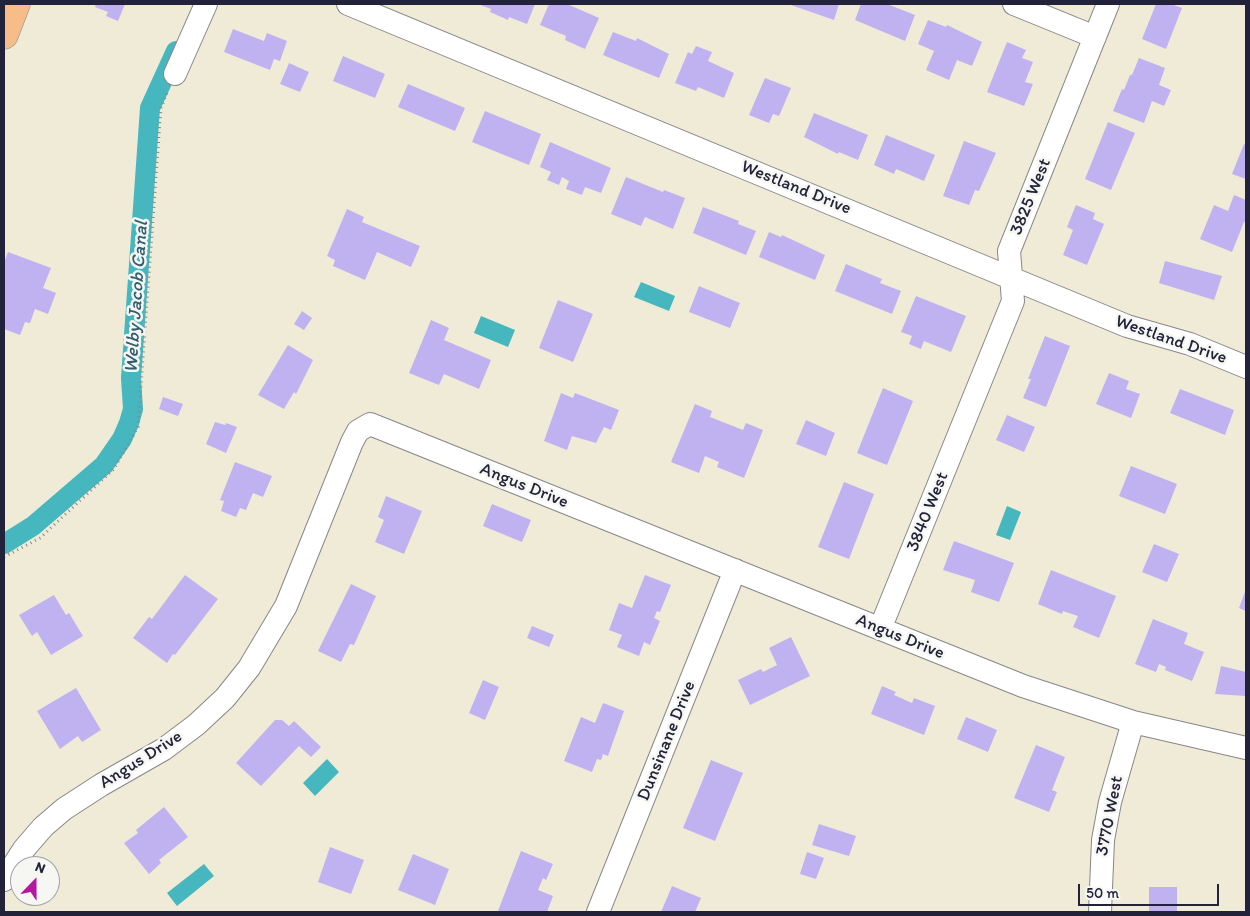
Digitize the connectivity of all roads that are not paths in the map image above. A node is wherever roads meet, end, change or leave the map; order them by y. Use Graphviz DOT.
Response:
graph roads {
  1 [pos="16,4"];
  2 [pos="206,4"];
  3 [pos="348,4"];
  4 [pos="1014,4"];
  5 [pos="1108,4"];
  6 [pos="4,35"];
  7 [pos="1095,37"];
  8 [pos="175,74"];
  9 [pos="1011,278"];
  10 [pos="1244,359"];
  11 [pos="976,395"];
  12 [pos="735,570"];
  13 [pos="880,629"];
  14 [pos="1133,722"];
  15 [pos="1246,748"];
  16 [pos="4,880"];
  17 [pos="598,912"];
  18 [pos="1100,912"];
  1 -- 6 [label="main road"];
  2 -- 8 [label="street"];
  3 -- 9 [label="street, Westland Drive"];
  4 -- 7 [label="street"];
  5 -- 7 [label="street, 3825 West"];
  7 -- 9 [label="street, 3825 West"];
  9 -- 10 [label="street, Westland Drive"];
  9 -- 11 [label="street, 3825 West"];
  11 -- 13 [label="street, 3840 West"];
  12 -- 13 [label="street, Angus Drive"];
  12 -- 16 [label="street, Angus Drive"];
  12 -- 17 [label="street, Dunsinane Drive"];
  13 -- 14 [label="street, Angus Drive"];
  14 -- 15 [label="street, Angus Drive"];
  14 -- 18 [label="street, 3770 West"];
}
